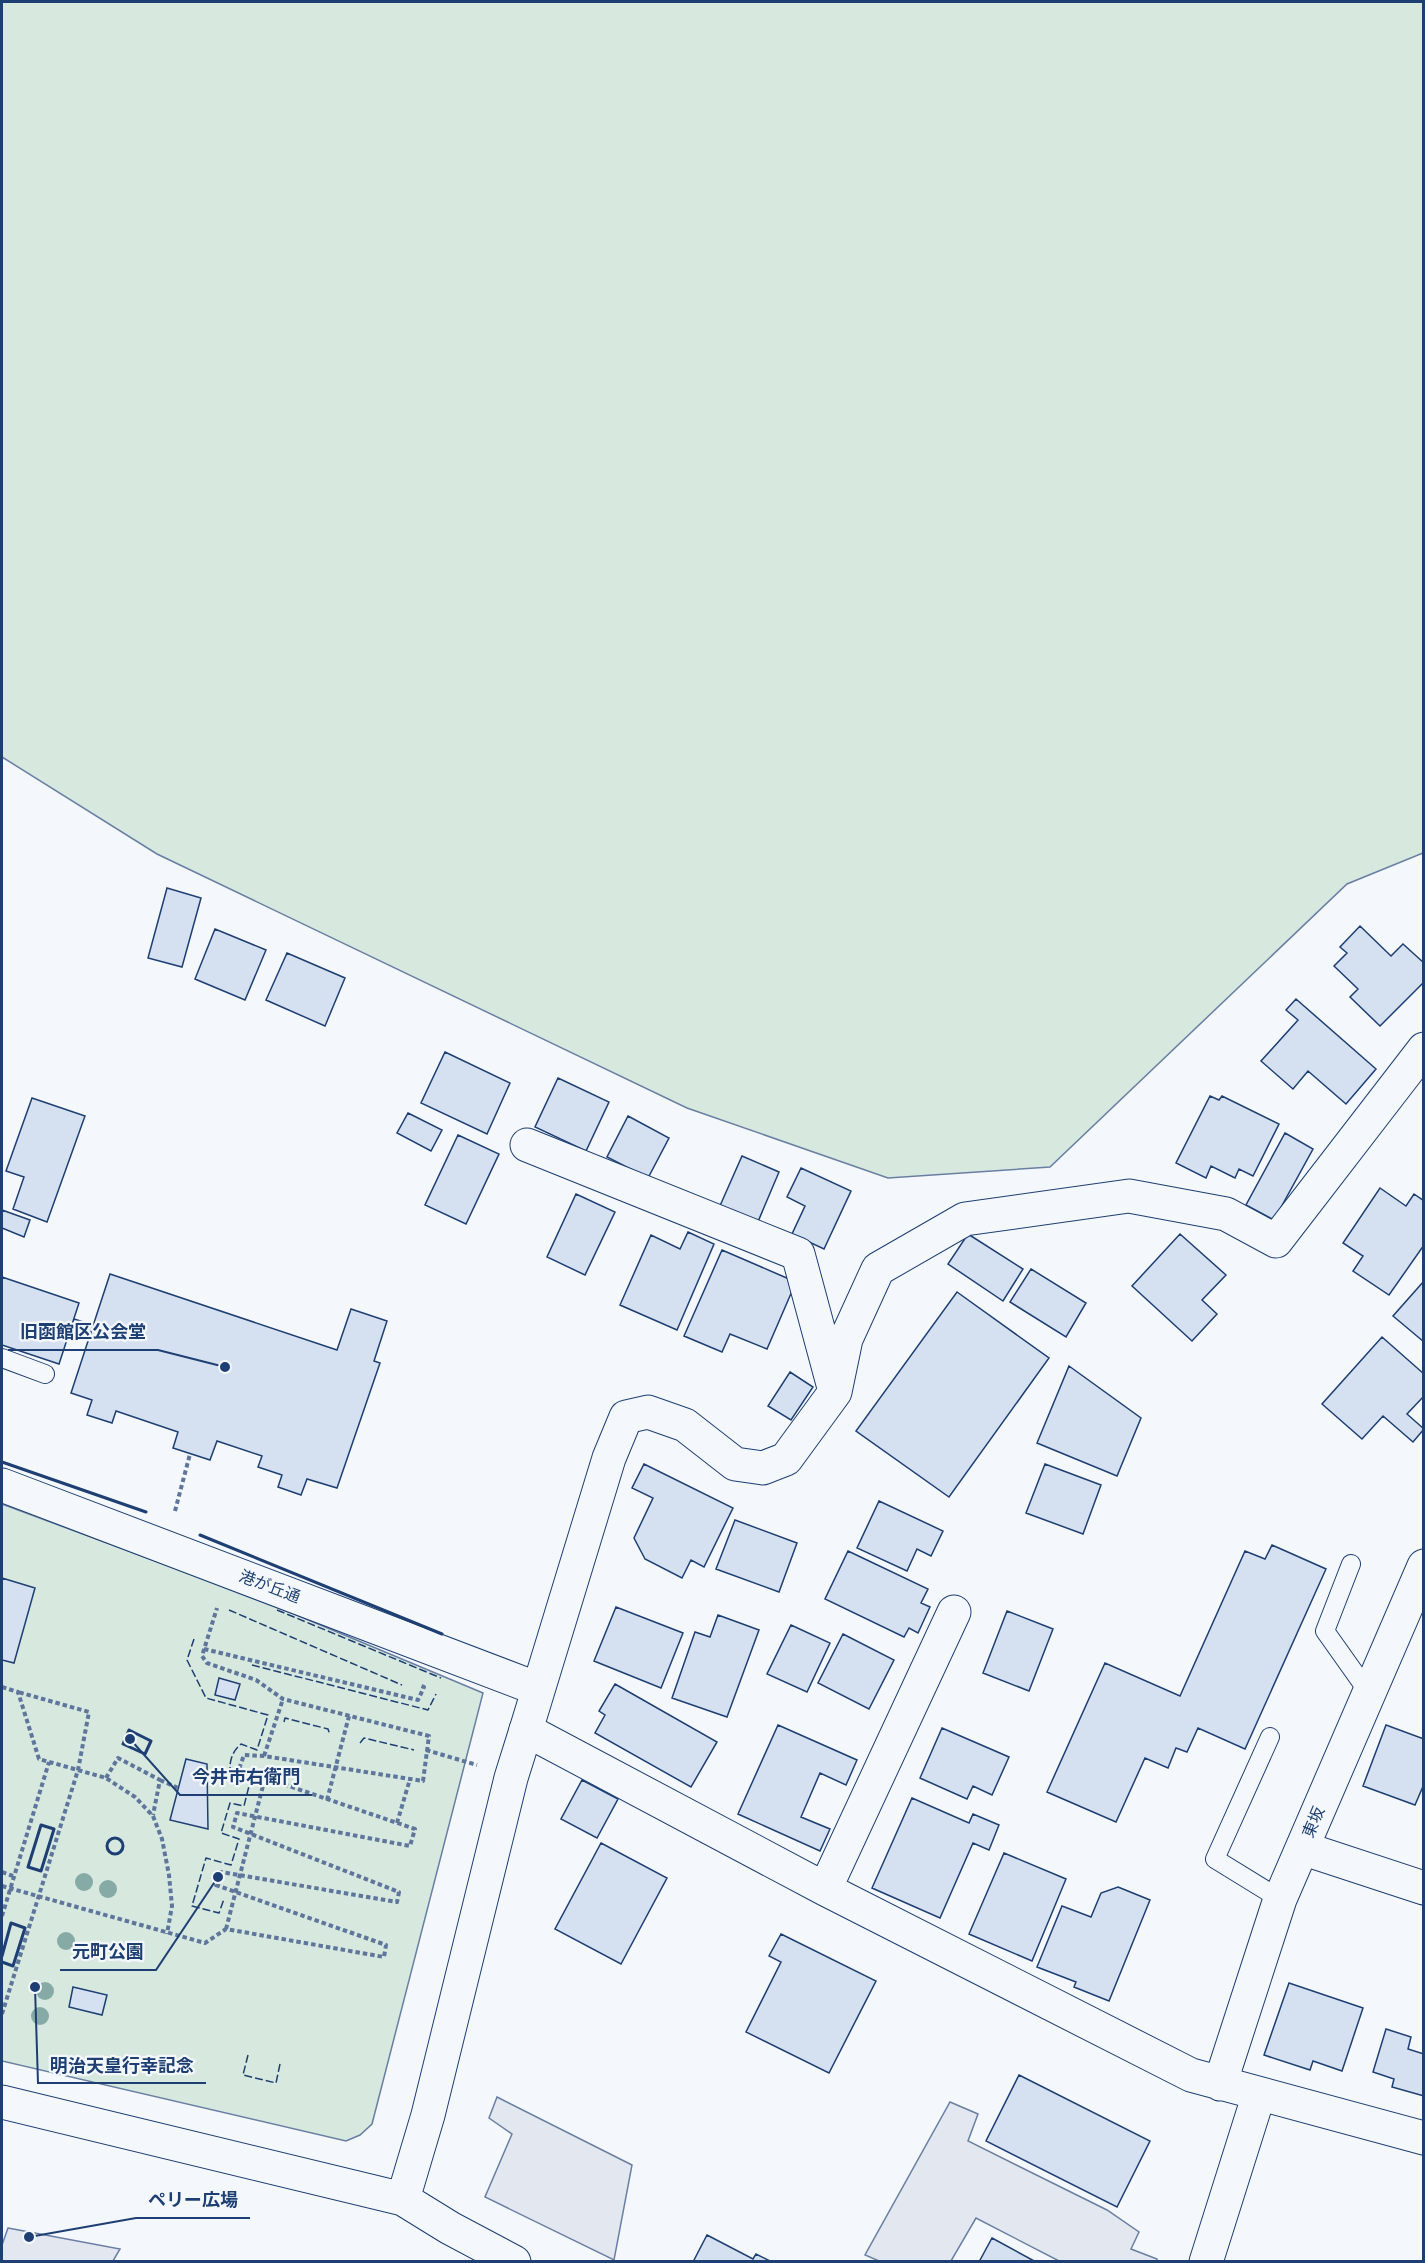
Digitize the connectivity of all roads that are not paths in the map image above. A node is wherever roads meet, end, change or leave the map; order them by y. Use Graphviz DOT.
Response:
graph roads {
  1 [pos="1424,1049"];
  2 [pos="527,1145"];
  3 [pos="2,1359"];
  4 [pos="45,1374"];
  5 [pos="835,1392"];
  6 [pos="2,1485"];
  7 [pos="1351,1564"];
  8 [pos="1424,1566"];
  9 [pos="954,1612"];
  10 [pos="538,1689"];
  11 [pos="1369,1693"];
  12 [pos="526,1730"];
  13 [pos="1270,1737"];
  14 [pos="1302,1848"];
  15 [pos="1424,1888"];
  16 [pos="825,1889"];
  17 [pos="1280,1899"];
  18 [pos="1220,2084"];
  19 [pos="1259,2094"];
  20 [pos="2,2102"];
  21 [pos="1424,2138"];
  22 [pos="403,2199"];
  23 [pos="514,2262"];
  24 [pos="1206,2262"];
  1 -- 5 [label="street"];
  2 -- 5 [label="street"];
  3 -- 4 [label="lane"];
  5 -- 10 [label="street"];
  6 -- 10 [label="street, 港が丘通"];
  7 -- 11 [label="lane"];
  8 -- 11 [label="street, 東坂"];
  9 -- 16 [label="street"];
  10 -- 12 [label="street"];
  11 -- 14 [label="street, 東坂"];
  12 -- 16 [label="street"];
  12 -- 22 [label="street"];
  13 -- 17 [label="lane"];
  14 -- 15 [label="street"];
  14 -- 17 [label="street, 東坂"];
  16 -- 18 [label="street"];
  17 -- 18 [label="street, 東坂"];
  18 -- 19 [label="street"];
  19 -- 21 [label="street"];
  19 -- 24 [label="street"];
  20 -- 22 [label="street"];
  22 -- 23 [label="street"];
}
